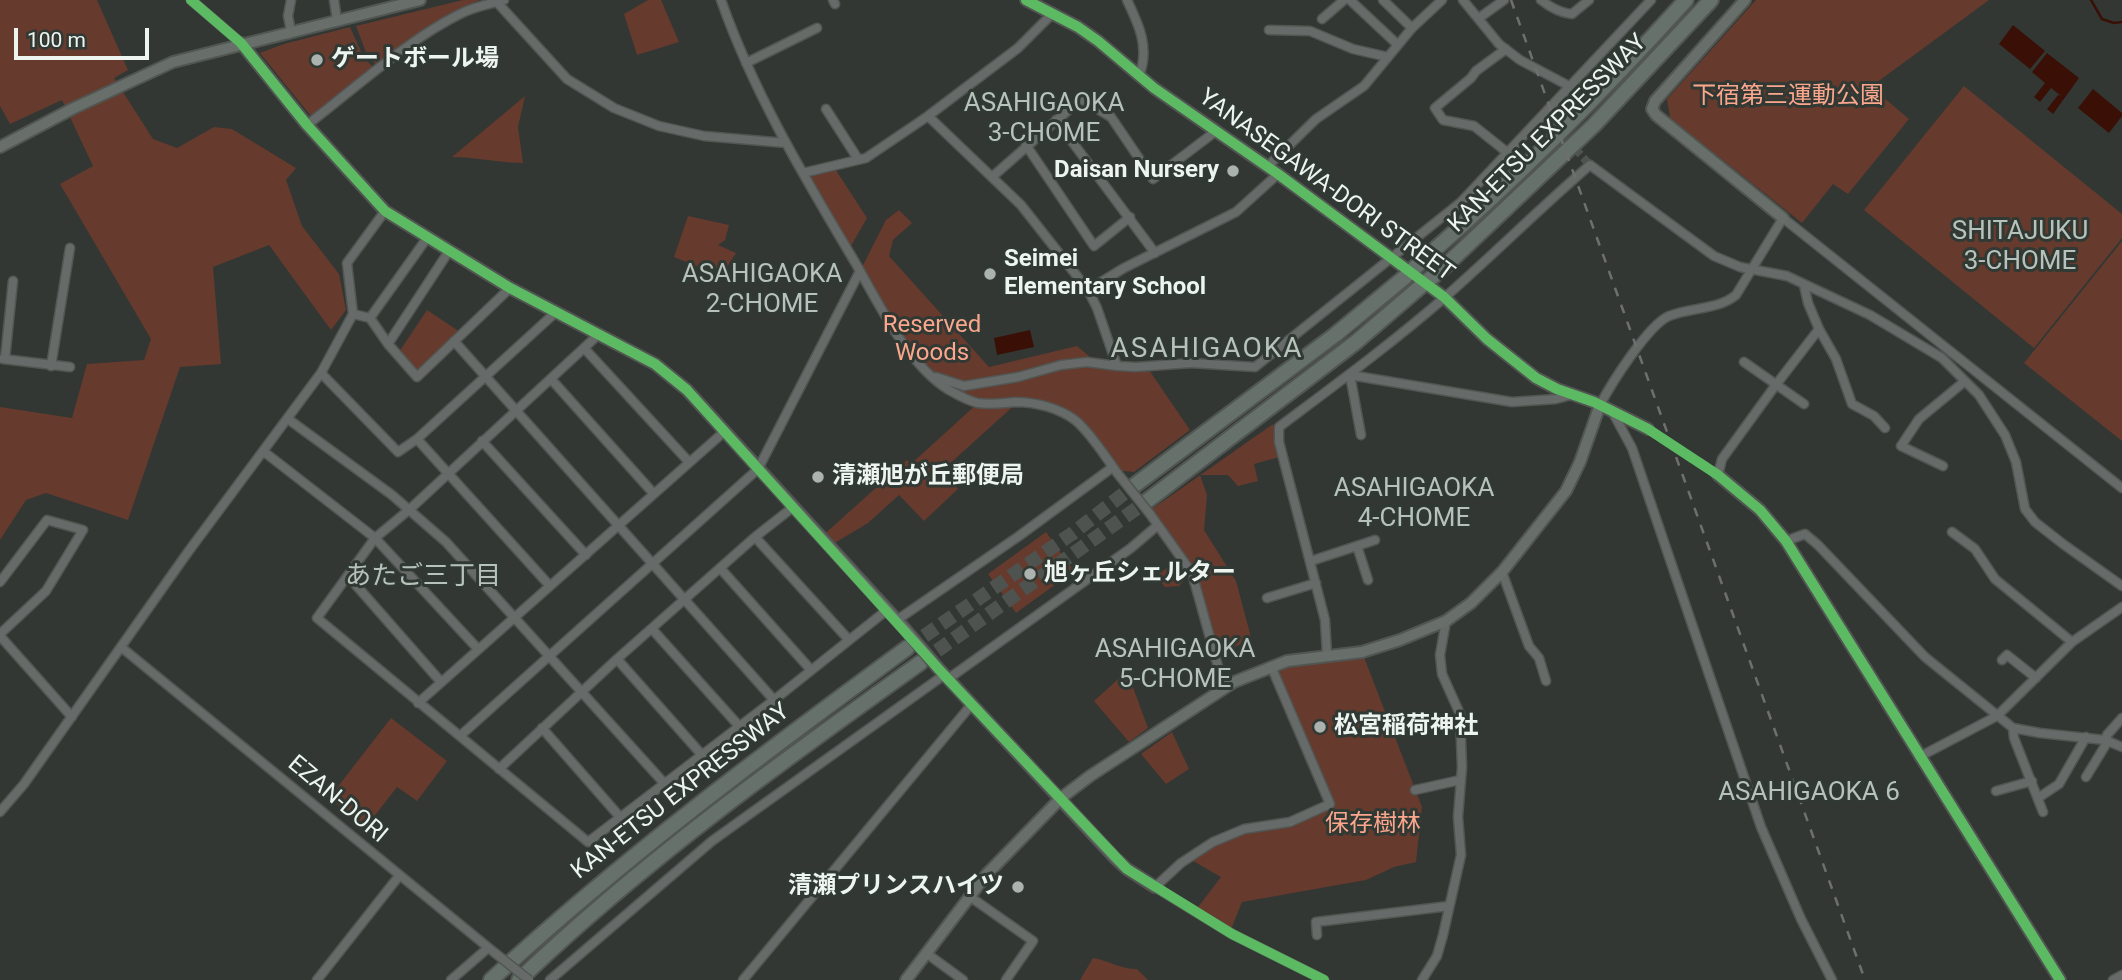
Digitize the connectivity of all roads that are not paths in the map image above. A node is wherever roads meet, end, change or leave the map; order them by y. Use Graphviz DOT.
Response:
graph roads {
  1 [pos="191,0"];
  2 [pos="291,0"];
  3 [pos="334,0"];
  4 [pos="419,0"];
  5 [pos="721,0"];
  6 [pos="1026,0"];
  7 [pos="1126,0"];
  8 [pos="1343,0"];
  9 [pos="1350,0"];
  10 [pos="1383,0"];
  11 [pos="1441,0"];
  12 [pos="1463,0"];
  13 [pos="1504,0"];
  14 [pos="1542,0"];
  15 [pos="1590,0"];
  16 [pos="1651,0"];
  17 [pos="1686,0"];
  18 [pos="1711,0"];
  19 [pos="1745,0"];
  20 [pos="499,1"];
  21 [pos="378,5"];
  22 [pos="1053,13"];
  23 [pos="1479,18"];
  24 [pos="1322,19"];
  25 [pos="337,20"];
  26 [pos="817,28"];
  27 [pos="1412,28"];
  28 [pos="1269,30"];
  29 [pos="292,31"];
  30 [pos="241,43"];
  31 [pos="1398,45"];
  32 [pos="1506,49"];
  33 [pos="1388,57"];
  34 [pos="746,63"];
  35 [pos="1139,76"];
  36 [pos="1569,86"];
  37 [pos="826,109"];
  38 [pos="928,116"];
  39 [pos="1056,120"];
  40 [pos="307,125"];
  41 [pos="1216,131"];
  42 [pos="786,143"];
  43 [pos="1026,145"];
  44 [pos="0,147"];
  45 [pos="1508,153"];
  46 [pos="858,159"];
  47 [pos="1267,167"];
  48 [pos="803,173"];
  49 [pos="1278,174"];
  50 [pos="992,177"];
  51 [pos="385,211"];
  52 [pos="1130,217"];
  53 [pos="1783,218"];
  54 [pos="427,238"];
  55 [pos="70,248"];
  56 [pos="449,251"];
  57 [pos="1155,253"];
  58 [pos="1391,259"];
  59 [pos="1753,268"];
  60 [pos="860,271"];
  61 [pos="13,281"];
  62 [pos="1804,285"];
  63 [pos="509,288"];
  64 [pos="1088,290"];
  65 [pos="1444,298"];
  66 [pos="556,312"];
  67 [pos="353,314"];
  68 [pos="370,318"];
  69 [pos="1819,330"];
  70 [pos="599,334"];
  71 [pos="454,341"];
  72 [pos="388,344"];
  73 [pos="584,348"];
  74 [pos="1949,348"];
  75 [pos="1942,358"];
  76 [pos="3,359"];
  77 [pos="1744,362"];
  78 [pos="51,366"];
  79 [pos="1117,366"];
  80 [pos="70,367"];
  81 [pos="321,373"];
  82 [pos="1350,374"];
  83 [pos="931,375"];
  84 [pos="486,377"];
  85 [pos="551,380"];
  86 [pos="1965,381"];
  87 [pos="1776,384"];
  88 [pos="1574,394"];
  89 [pos="1804,404"];
  90 [pos="1600,405"];
  91 [pos="517,410"];
  92 [pos="1614,413"];
  93 [pos="288,419"];
  94 [pos="1885,428"];
  95 [pos="1648,429"];
  96 [pos="725,431"];
  97 [pos="1361,435"];
  98 [pos="417,439"];
  99 [pos="482,442"];
  100 [pos="263,451"];
  101 [pos="690,462"];
  102 [pos="1943,466"];
  103 [pos="758,469"];
  104 [pos="1115,470"];
  105 [pos="447,473"];
  106 [pos="1718,475"];
  107 [pos="1135,485"];
  108 [pos="2122,488"];
  109 [pos="654,494"];
  110 [pos="1148,507"];
  111 [pos="792,508"];
  112 [pos="410,509"];
  113 [pos="1158,525"];
  114 [pos="619,526"];
  115 [pos="1952,532"];
  116 [pos="755,537"];
  117 [pos="375,538"];
  118 [pos="1375,540"];
  119 [pos="1786,541"];
  120 [pos="1357,546"];
  121 [pos="586,555"];
  122 [pos="1311,561"];
  123 [pos="653,564"];
  124 [pos="720,568"];
  125 [pos="1502,572"];
  126 [pos="348,576"];
  127 [pos="1368,580"];
  128 [pos="0,582"];
  129 [pos="1316,583"];
  130 [pos="550,586"];
  131 [pos="2122,586"];
  132 [pos="1267,598"];
  133 [pos="685,599"];
  134 [pos="2122,607"];
  135 [pos="887,610"];
  136 [pos="514,616"];
  137 [pos="1447,621"];
  138 [pos="901,625"];
  139 [pos="652,629"];
  140 [pos="0,635"];
  141 [pos="849,640"];
  142 [pos="2072,642"];
  143 [pos="121,647"];
  144 [pos="907,648"];
  145 [pos="478,649"];
  146 [pos="547,655"];
  147 [pos="1328,655"];
  148 [pos="617,659"];
  149 [pos="2002,660"];
  150 [pos="920,663"];
  151 [pos="1271,666"];
  152 [pos="811,670"];
  153 [pos="943,674"];
  154 [pos="2036,678"];
  155 [pos="1546,681"];
  156 [pos="441,682"];
  157 [pos="1224,688"];
  158 [pos="581,692"];
  159 [pos="774,700"];
  160 [pos="418,703"];
  161 [pos="972,704"];
  162 [pos="1997,716"];
  163 [pos="72,717"];
  164 [pos="2122,718"];
  165 [pos="739,726"];
  166 [pos="2013,727"];
  167 [pos="542,728"];
  168 [pos="460,736"];
  169 [pos="2086,737"];
  170 [pos="2105,740"];
  171 [pos="2122,747"];
  172 [pos="702,755"];
  173 [pos="1919,757"];
  174 [pos="499,769"];
  175 [pos="2086,777"];
  176 [pos="1460,780"];
  177 [pos="2032,781"];
  178 [pos="664,783"];
  179 [pos="1415,790"];
  180 [pos="1996,791"];
  181 [pos="1061,798"];
  182 [pos="2038,798"];
  183 [pos="0,812"];
  184 [pos="2043,812"];
  185 [pos="621,817"];
  186 [pos="399,876"];
  187 [pos="1155,887"];
  188 [pos="970,896"];
  189 [pos="1448,906"];
  190 [pos="1317,935"];
  191 [pos="491,950"];
  192 [pos="926,953"];
  193 [pos="2122,975"];
  194 [pos="317,980"];
  195 [pos="451,980"];
  196 [pos="491,980"];
  197 [pos="519,980"];
  198 [pos="529,980"];
  199 [pos="550,980"];
  200 [pos="743,980"];
  201 [pos="906,980"];
  202 [pos="963,980"];
  203 [pos="1006,980"];
  204 [pos="1324,980"];
  205 [pos="1422,980"];
  206 [pos="1832,980"];
  207 [pos="2060,980"];
  208 [pos="2113,980"];
  1 -- 30 [label="street"];
  2 -- 29 [label="street"];
  3 -- 25 [label="street"];
  4 -- 21 [label="street"];
  5 -- 34 [label="street"];
  6 -- 22 [label="street, YANASEGAWA-DORI STREET"];
  7 -- 35 [label="street"];
  8 -- 24 [label="street"];
  9 -- 31 [label="street"];
  10 -- 27 [label="street"];
  11 -- 27 [label="street"];
  12 -- 23 [label="street"];
  13 -- 23 [label="street"];
  14 -- 15 [label="street"];
  16 -- 36 [label="street"];
  17 -- 107 [label="highway, KAN-ETSU EXPRESSWAY, bridge"];
  18 -- 110 [label="highway, KAN-ETSU EXPRESSWAY, bridge"];
  19 -- 53 [label="street"];
  20 -- 40 [label="street"];
  20 -- 42 [label="street"];
  21 -- 25 [label="street"];
  22 -- 35 [label="street, YANASEGAWA-DORI STREET"];
  22 -- 38 [label="street"];
  23 -- 32 [label="street"];
  25 -- 29 [label="street"];
  26 -- 34 [label="street"];
  27 -- 31 [label="street"];
  28 -- 33 [label="street"];
  29 -- 30 [label="street"];
  30 -- 40 [label="street"];
  30 -- 44 [label="street"];
  31 -- 33 [label="street"];
  32 -- 36 [label="street"];
  32 -- 45 [label="street"];
  33 -- 47 [label="street"];
  34 -- 42 [label="street"];
  35 -- 41 [label="street, YANASEGAWA-DORI STREET"];
  36 -- 45 [label="street"];
  37 -- 46 [label="street"];
  38 -- 46 [label="street"];
  38 -- 50 [label="street"];
  39 -- 41 [label="street"];
  39 -- 43 [label="street"];
  39 -- 52 [label="street"];
  40 -- 51 [label="street"];
  41 -- 47 [label="street, YANASEGAWA-DORI STREET"];
  42 -- 48 [label="street"];
  43 -- 50 [label="street"];
  43 -- 52 [label="street"];
  45 -- 58 [label="street"];
  46 -- 48 [label="street"];
  47 -- 49 [label="street, YANASEGAWA-DORI STREET"];
  48 -- 60 [label="street"];
  49 -- 57 [label="street"];
  49 -- 58 [label="street, YANASEGAWA-DORI STREET"];
  50 -- 64 [label="street"];
  51 -- 54 [label="street"];
  51 -- 67 [label="street"];
  52 -- 57 [label="street"];
  53 -- 59 [label="street"];
  53 -- 74 [label="street"];
  54 -- 56 [label="street"];
  54 -- 68 [label="street"];
  55 -- 78 [label="street"];
  56 -- 63 [label="street"];
  56 -- 72 [label="street"];
  57 -- 64 [label="street"];
  58 -- 65 [label="street, YANASEGAWA-DORI STREET"];
  58 -- 79 [label="street"];
  59 -- 62 [label="street"];
  59 -- 65 [label="street"];
  59 -- 90 [label="street"];
  60 -- 83 [label="street"];
  60 -- 103 [label="street"];
  61 -- 76 [label="street"];
  62 -- 69 [label="street"];
  62 -- 75 [label="street"];
  63 -- 66 [label="street"];
  63 -- 71 [label="street"];
  64 -- 79 [label="street"];
  65 -- 82 [label="street"];
  65 -- 88 [label="street, YANASEGAWA-DORI STREET"];
  66 -- 70 [label="street"];
  66 -- 84 [label="street"];
  67 -- 68 [label="street"];
  67 -- 81 [label="street"];
  68 -- 72 [label="street"];
  69 -- 87 [label="street"];
  69 -- 94 [label="street"];
  70 -- 73 [label="street"];
  70 -- 96 [label="street"];
  71 -- 72 [label="street"];
  71 -- 84 [label="street"];
  73 -- 85 [label="street"];
  73 -- 101 [label="street"];
  74 -- 75 [label="street"];
  74 -- 108 [label="street"];
  75 -- 86 [label="street"];
  76 -- 78 [label="street"];
  77 -- 87 [label="street"];
  78 -- 80 [label="street"];
  79 -- 83 [label="street"];
  81 -- 93 [label="street"];
  81 -- 98 [label="street"];
  82 -- 88 [label="street"];
  82 -- 97 [label="street"];
  82 -- 122 [label="street"];
  83 -- 104 [label="street"];
  84 -- 91 [label="street"];
  84 -- 98 [label="street"];
  85 -- 91 [label="street"];
  85 -- 109 [label="street"];
  86 -- 102 [label="street"];
  86 -- 131 [label="street"];
  87 -- 89 [label="street"];
  87 -- 106 [label="street"];
  88 -- 90 [label="street, YANASEGAWA-DORI STREET"];
  90 -- 92 [label="street, YANASEGAWA-DORI STREET"];
  90 -- 125 [label="street"];
  91 -- 99 [label="street"];
  91 -- 114 [label="street"];
  92 -- 95 [label="street, YANASEGAWA-DORI STREET"];
  92 -- 206 [label="street"];
  93 -- 100 [label="street"];
  93 -- 112 [label="street"];
  96 -- 101 [label="street"];
  96 -- 103 [label="street"];
  98 -- 105 [label="street"];
  99 -- 105 [label="street"];
  99 -- 121 [label="street"];
  100 -- 117 [label="street"];
  100 -- 143 [label="street"];
  101 -- 109 [label="street"];
  103 -- 111 [label="street"];
  103 -- 123 [label="street"];
  104 -- 110 [label="street, bridge"];
  104 -- 138 [label="street"];
  105 -- 112 [label="street"];
  105 -- 130 [label="street"];
  106 -- 119 [label="street"];
  109 -- 114 [label="street"];
  110 -- 113 [label="street"];
  111 -- 116 [label="street"];
  111 -- 135 [label="street"];
  112 -- 117 [label="street"];
  112 -- 136 [label="street"];
  113 -- 153 [label="street"];
  113 -- 157 [label="street"];
  114 -- 121 [label="street"];
  114 -- 123 [label="street"];
  115 -- 142 [label="street"];
  116 -- 124 [label="street"];
  116 -- 141 [label="street"];
  117 -- 126 [label="street"];
  117 -- 145 [label="street"];
  118 -- 120 [label="street"];
  119 -- 162 [label="street"];
  119 -- 173 [label="street"];
  120 -- 122 [label="street"];
  120 -- 127 [label="street"];
  121 -- 130 [label="street"];
  122 -- 129 [label="street"];
  123 -- 133 [label="street"];
  123 -- 146 [label="street"];
  124 -- 133 [label="street"];
  124 -- 152 [label="street"];
  125 -- 137 [label="street"];
  125 -- 155 [label="street"];
  126 -- 156 [label="street"];
  126 -- 160 [label="street"];
  128 -- 140 [label="street"];
  129 -- 132 [label="street"];
  129 -- 147 [label="street"];
  130 -- 136 [label="street"];
  133 -- 139 [label="street"];
  133 -- 159 [label="street"];
  134 -- 142 [label="street"];
  135 -- 138 [label="street"];
  135 -- 141 [label="street"];
  136 -- 145 [label="street"];
  136 -- 146 [label="street"];
  137 -- 147 [label="street"];
  137 -- 176 [label="street"];
  138 -- 153 [label="street, bridge"];
  139 -- 148 [label="street"];
  139 -- 165 [label="street"];
  140 -- 163 [label="street"];
  141 -- 152 [label="street"];
  142 -- 154 [label="street"];
  143 -- 163 [label="street"];
  143 -- 186 [label="street, EZAN-DORI"];
  144 -- 196 [label="highway, KAN-ETSU EXPRESSWAY"];
  145 -- 156 [label="street"];
  146 -- 158 [label="street"];
  146 -- 168 [label="street"];
  147 -- 151 [label="street"];
  148 -- 158 [label="street"];
  148 -- 172 [label="street"];
  149 -- 154 [label="street"];
  150 -- 197 [label="highway, KAN-ETSU EXPRESSWAY"];
  151 -- 157 [label="street"];
  151 -- 187 [label="street"];
  152 -- 159 [label="street"];
  153 -- 161 [label="street"];
  153 -- 199 [label="street"];
  154 -- 162 [label="street"];
  156 -- 160 [label="street"];
  157 -- 181 [label="street"];
  158 -- 167 [label="street"];
  158 -- 178 [label="street"];
  159 -- 165 [label="street"];
  160 -- 168 [label="street"];
  161 -- 181 [label="street"];
  161 -- 200 [label="street"];
  162 -- 166 [label="street"];
  162 -- 173 [label="street"];
  163 -- 183 [label="street"];
  164 -- 170 [label="street"];
  165 -- 172 [label="street"];
  166 -- 169 [label="street"];
  166 -- 177 [label="street"];
  167 -- 174 [label="street"];
  167 -- 185 [label="street"];
  168 -- 174 [label="street"];
  169 -- 170 [label="street"];
  169 -- 182 [label="street"];
  170 -- 171 [label="street"];
  170 -- 175 [label="street"];
  172 -- 178 [label="street"];
  173 -- 207 [label="street"];
  174 -- 185 [label="street"];
  176 -- 179 [label="street"];
  176 -- 189 [label="street"];
  177 -- 180 [label="street"];
  177 -- 182 [label="street"];
  178 -- 185 [label="street"];
  181 -- 187 [label="street"];
  181 -- 188 [label="street"];
  182 -- 184 [label="street"];
  186 -- 191 [label="street, EZAN-DORI"];
  186 -- 194 [label="street"];
  187 -- 204 [label="street"];
  188 -- 192 [label="street"];
  188 -- 203 [label="street"];
  189 -- 190 [label="street"];
  189 -- 205 [label="street"];
  191 -- 195 [label="street"];
  191 -- 198 [label="street, EZAN-DORI, bridge"];
  192 -- 201 [label="street"];
  192 -- 202 [label="street"];
  193 -- 208 [label="street"];
}
